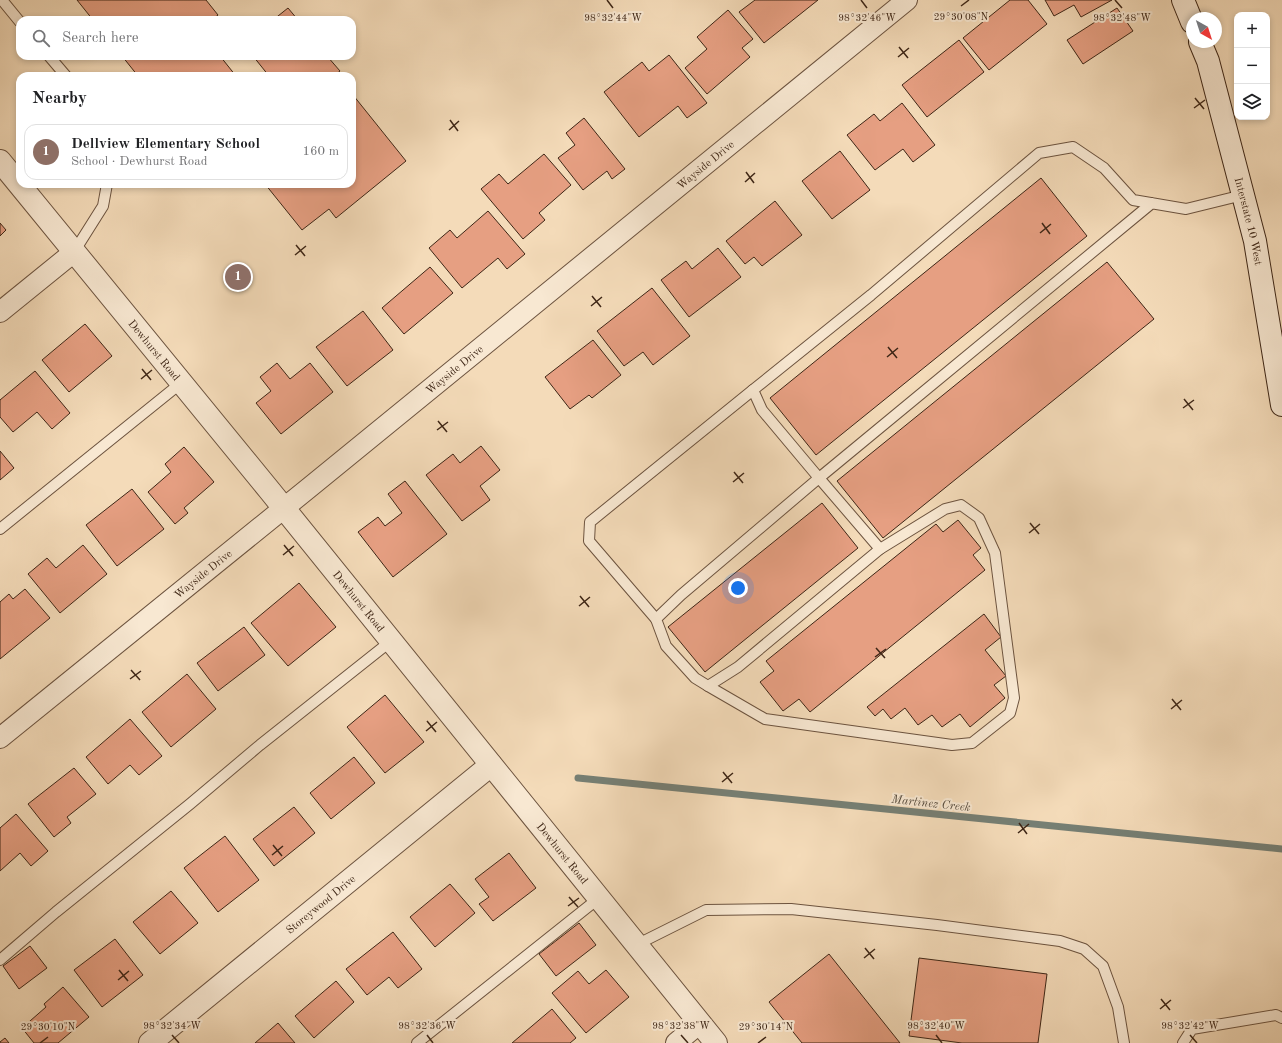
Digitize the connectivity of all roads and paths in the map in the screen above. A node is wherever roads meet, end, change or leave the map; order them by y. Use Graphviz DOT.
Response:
graph roads {
  1 [pos="2,0"];
  2 [pos="907,0"];
  3 [pos="1183,0"];
  4 [pos="1188,12"];
  5 [pos="16,17"];
  6 [pos="1202,48"];
  7 [pos="52,60"];
  8 [pos="63,72"];
  9 [pos="0,161"];
  10 [pos="16,181"];
  11 [pos="22,188"];
  12 [pos="106,188"];
  13 [pos="1243,196"];
  14 [pos="1152,203"];
  15 [pos="74,252"];
  16 [pos="0,312"];
  17 [pos="181,383"];
  18 [pos="753,390"];
  19 [pos="1282,405"];
  20 [pos="819,478"];
  21 [pos="284,508"];
  22 [pos="0,530"];
  23 [pos="880,549"];
  24 [pos="656,619"];
  25 [pos="391,641"];
  26 [pos="708,686"];
  27 [pos="0,738"];
  28 [pos="491,765"];
  29 [pos="600,898"];
  30 [pos="636,944"];
  31 [pos="0,960"];
  32 [pos="1282,1018"];
  33 [pos="700,1023"];
  34 [pos="150,1043"];
  35 [pos="417,1043"];
  36 [pos="676,1043"];
  37 [pos="716,1043"];
  38 [pos="1124,1043"];
  39 [pos="1183,1043"];
  1 -- 5 [label="lane"];
  2 -- 21 [label="street, Wayside Drive"];
  3 -- 4 [label="street"];
  6 -- 13 [label="street, Interstate 10 West"];
  7 -- 8 [label="lane"];
  9 -- 10 [label="street, Dewhurst Road"];
  11 -- 15 [label="street, Dewhurst Road"];
  12 -- 15 [label="lane"];
  13 -- 14 [label="lane"];
  13 -- 19 [label="street, Interstate 10 West"];
  14 -- 18 [label="lane"];
  14 -- 20 [label="lane"];
  15 -- 16 [label="street"];
  15 -- 17 [label="street, Dewhurst Road"];
  17 -- 21 [label="street, Dewhurst Road"];
  17 -- 22 [label="lane"];
  18 -- 20 [label="lane"];
  18 -- 24 [label="lane"];
  20 -- 23 [label="lane"];
  20 -- 24 [label="lane"];
  21 -- 25 [label="street, Dewhurst Road"];
  21 -- 27 [label="street, Wayside Drive"];
  23 -- 26 [label="lane"];
  23 -- 26 [label="lane"];
  24 -- 26 [label="lane"];
  25 -- 28 [label="street, Dewhurst Road"];
  25 -- 31 [label="lane"];
  28 -- 29 [label="street, Dewhurst Road"];
  28 -- 34 [label="street, Storeywood Drive"];
  29 -- 30 [label="street, Dewhurst Road"];
  29 -- 35 [label="lane"];
  30 -- 33 [label="street, Dewhurst Road"];
  30 -- 38 [label="lane"];
  32 -- 39 [label="lane"];
  33 -- 36 [label="street"];
  33 -- 37 [label="street, Dewhurst Road"];
}
